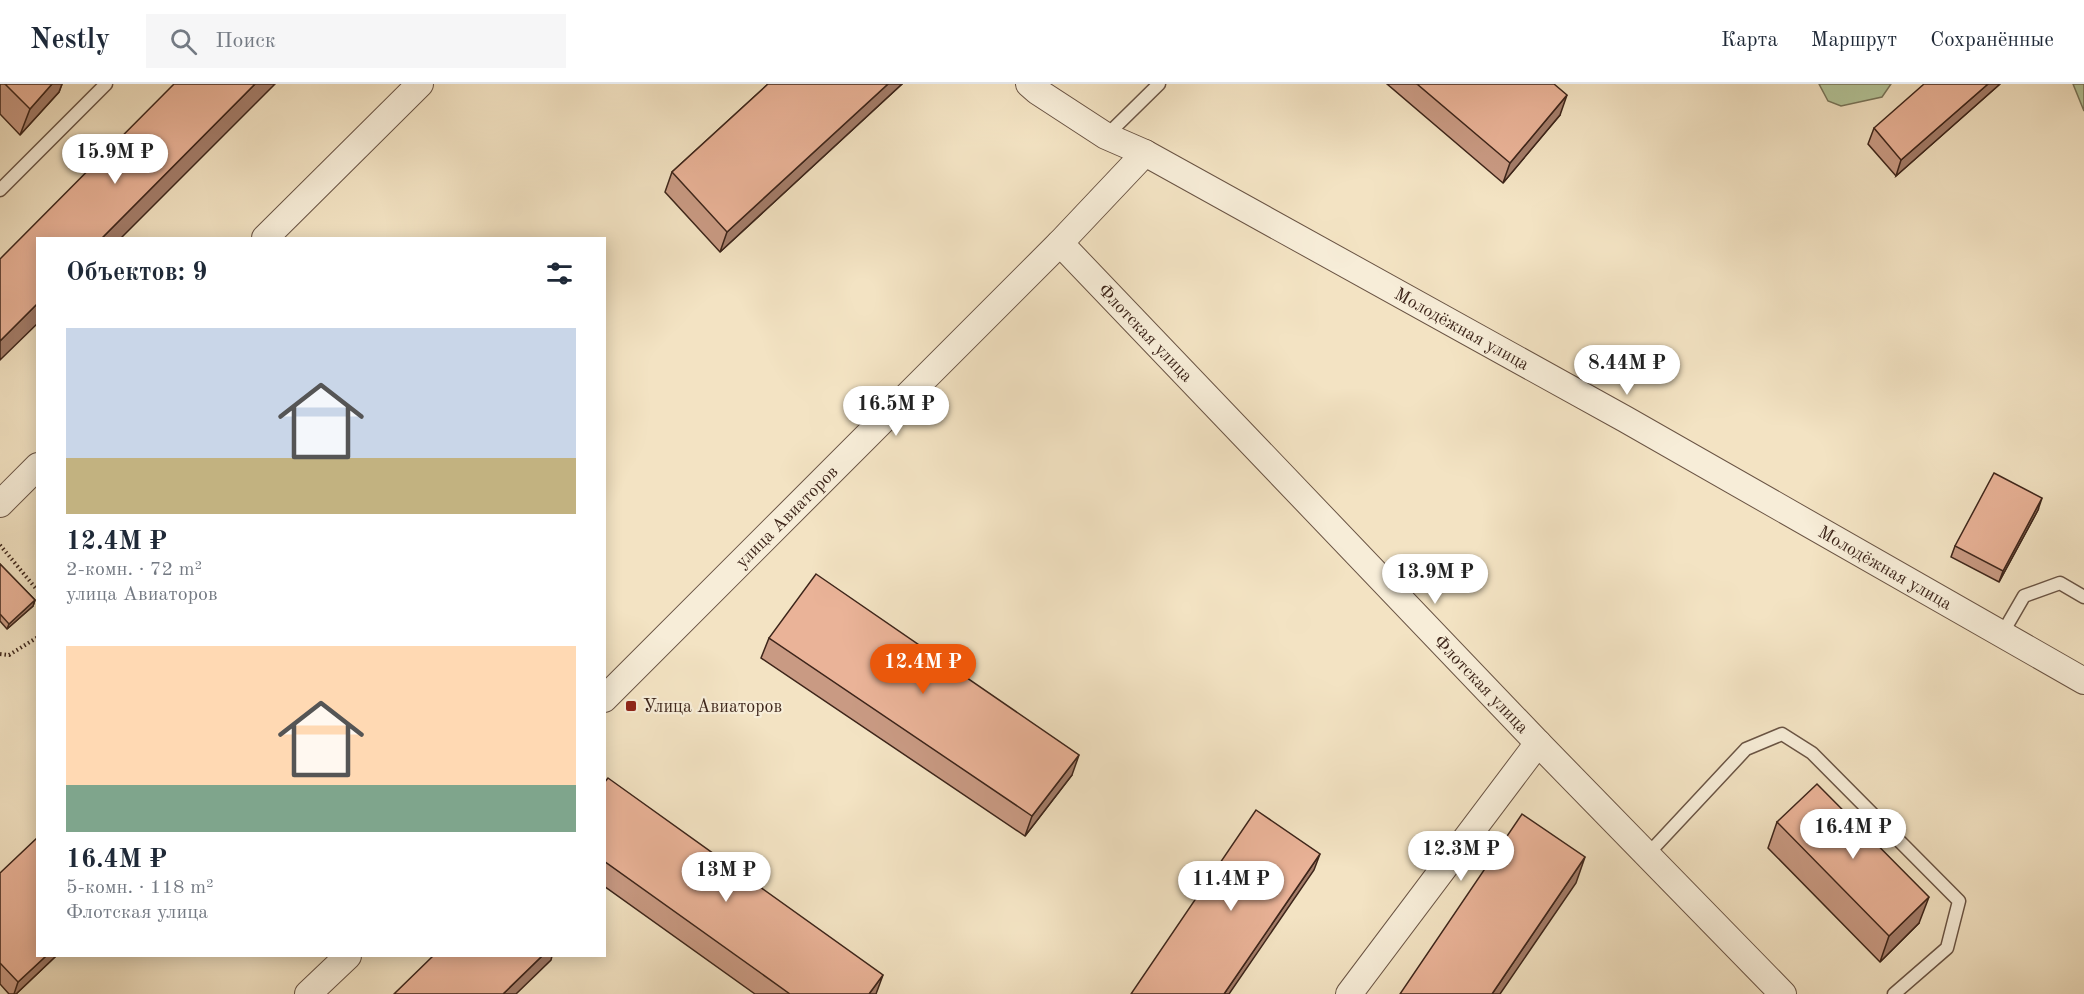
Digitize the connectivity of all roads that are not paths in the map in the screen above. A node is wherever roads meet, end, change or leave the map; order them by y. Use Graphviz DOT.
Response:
graph roads {
  1 [pos="106,84"];
  2 [pos="420,84"];
  3 [pos="1029,84"];
  4 [pos="1159,84"];
  5 [pos="1106,136"];
  6 [pos="1145,153"];
  7 [pos="0,190"];
  8 [pos="266,237"];
  9 [pos="1059,243"];
  10 [pos="36,468"];
  11 [pos="0,504"];
  12 [pos="2084,597"];
  13 [pos="2002,634"];
  14 [pos="2084,681"];
  15 [pos="606,697"];
  16 [pos="1538,744"];
  17 [pos="1647,855"];
  18 [pos="347,957"];
  19 [pos="308,994"];
  20 [pos="1349,994"];
  21 [pos="1784,994"];
  22 [pos="1894,994"];
  1 -- 7 [label="lane"];
  2 -- 8 [label="street"];
  3 -- 5 [label="street, Молодёжная улица"];
  4 -- 5 [label="lane"];
  5 -- 6 [label="street, Молодёжная улица"];
  6 -- 9 [label="street, улица Авиаторов"];
  6 -- 13 [label="street, Молодёжная улица"];
  9 -- 15 [label="street, улица Авиаторов"];
  9 -- 16 [label="street, Флотская улица"];
  10 -- 11 [label="street"];
  12 -- 13 [label="lane"];
  13 -- 14 [label="street, Молодёжная улица"];
  16 -- 17 [label="street, Флотская улица"];
  16 -- 20 [label="street"];
  17 -- 21 [label="street, Флотская улица"];
  17 -- 22 [label="lane"];
  18 -- 19 [label="street"];
}
